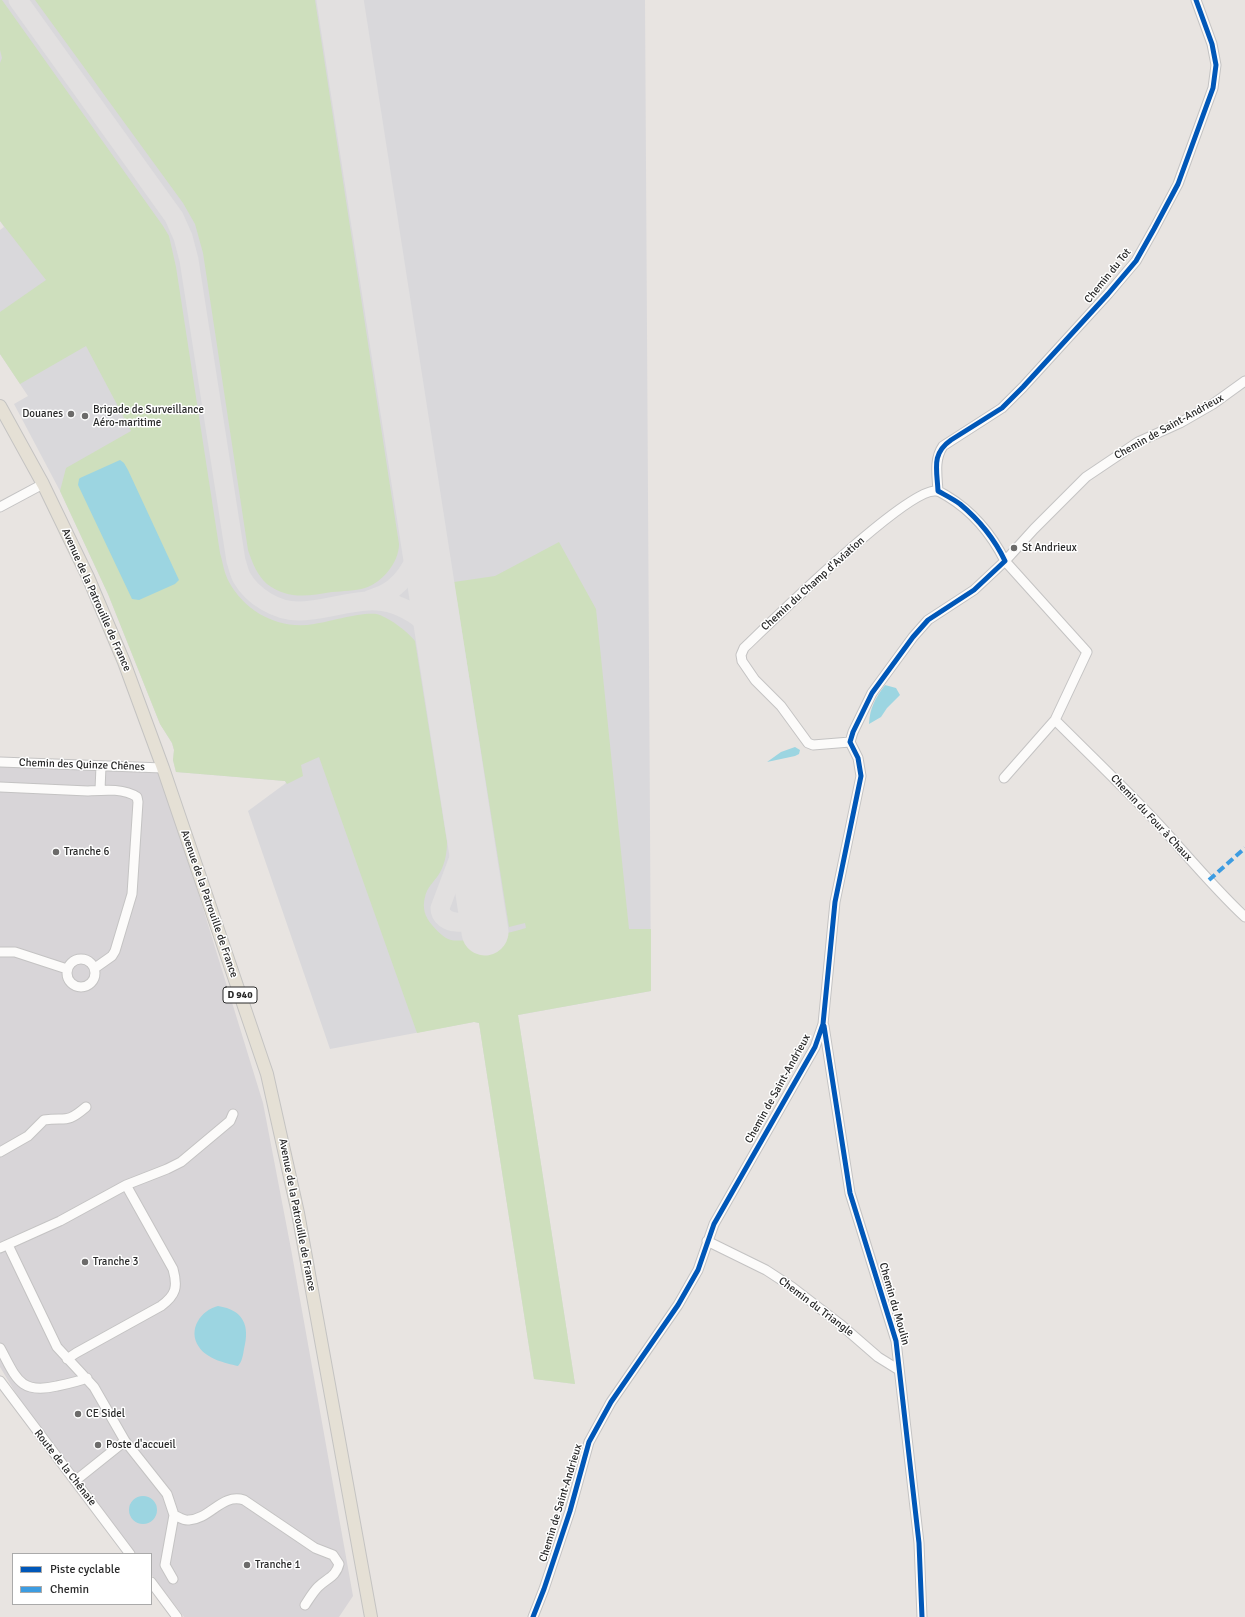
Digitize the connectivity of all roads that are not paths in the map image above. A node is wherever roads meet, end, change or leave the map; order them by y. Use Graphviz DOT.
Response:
graph roads {
  1 [pos="1196,0"];
  2 [pos="1245,381"];
  3 [pos="0,406"];
  4 [pos="43,484"];
  5 [pos="938,491"];
  6 [pos="0,507"];
  7 [pos="1005,561"];
  8 [pos="1055,720"];
  9 [pos="850,742"];
  10 [pos="0,762"];
  11 [pos="101,766"];
  12 [pos="163,768"];
  13 [pos="1004,778"];
  14 [pos="0,787"];
  15 [pos="100,790"];
  16 [pos="1245,917"];
  17 [pos="0,952"];
  18 [pos="95,968"];
  19 [pos="67,969"];
  20 [pos="823,1024"];
  21 [pos="86,1107"];
  22 [pos="233,1114"];
  23 [pos="0,1152"];
  24 [pos="126,1185"];
  25 [pos="707,1241"];
  26 [pos="4,1246"];
  27 [pos="0,1348"];
  28 [pos="67,1359"];
  29 [pos="899,1370"];
  30 [pos="87,1378"];
  31 [pos="0,1381"];
  32 [pos="125,1441"];
  33 [pos="75,1481"];
  34 [pos="174,1515"];
  35 [pos="129,1553"];
  36 [pos="173,1579"];
  37 [pos="152,1583"];
  38 [pos="305,1605"];
  39 [pos="177,1617"];
  40 [pos="371,1617"];
  41 [pos="533,1617"];
  42 [pos="922,1617"];
  1 -- 5 [label="street, Chemin du Tot"];
  2 -- 7 [label="street, Chemin de Saint-Andrieux"];
  3 -- 4 [label="main road, Avenue de la Patrouille de France / D 940"];
  4 -- 6 [label="street"];
  4 -- 12 [label="main road, Avenue de la Patrouille de France / D 940"];
  5 -- 7 [label="street"];
  5 -- 9 [label="street, Chemin du Champ d'Aviation"];
  7 -- 8 [label="street"];
  7 -- 9 [label="street, Chemin de Saint-Andrieux"];
  8 -- 13 [label="street"];
  8 -- 16 [label="street, Chemin du Four à Chaux"];
  9 -- 20 [label="street, Chemin de Saint-Andrieux"];
  10 -- 11 [label="street, Chemin des Quinze Chênes"];
  11 -- 12 [label="street, Chemin des Quinze Chênes"];
  11 -- 15 [label="street"];
  12 -- 40 [label="main road, Avenue de la Patrouille de France / D 940"];
  14 -- 15 [label="street"];
  15 -- 18 [label="street"];
  17 -- 19 [label="street"];
  18 -- 19 [label="street"];
  18 -- 19 [label="street"];
  20 -- 25 [label="street, Chemin de Saint-Andrieux"];
  20 -- 29 [label="street, Chemin du Moulin"];
  21 -- 23 [label="street"];
  22 -- 24 [label="street"];
  24 -- 26 [label="street"];
  24 -- 28 [label="street"];
  25 -- 29 [label="street, Chemin du Triangle"];
  25 -- 41 [label="street, Chemin de Saint-Andrieux"];
  26 -- 28 [label="street"];
  27 -- 30 [label="street"];
  28 -- 30 [label="street"];
  29 -- 42 [label="street, Chemin du Moulin"];
  30 -- 32 [label="street"];
  31 -- 33 [label="street, Route de la Chênaie"];
  32 -- 33 [label="street"];
  32 -- 34 [label="street"];
  33 -- 35 [label="street, Route de la Chênaie"];
  34 -- 36 [label="street"];
  34 -- 38 [label="street"];
  37 -- 39 [label="street"];
}
